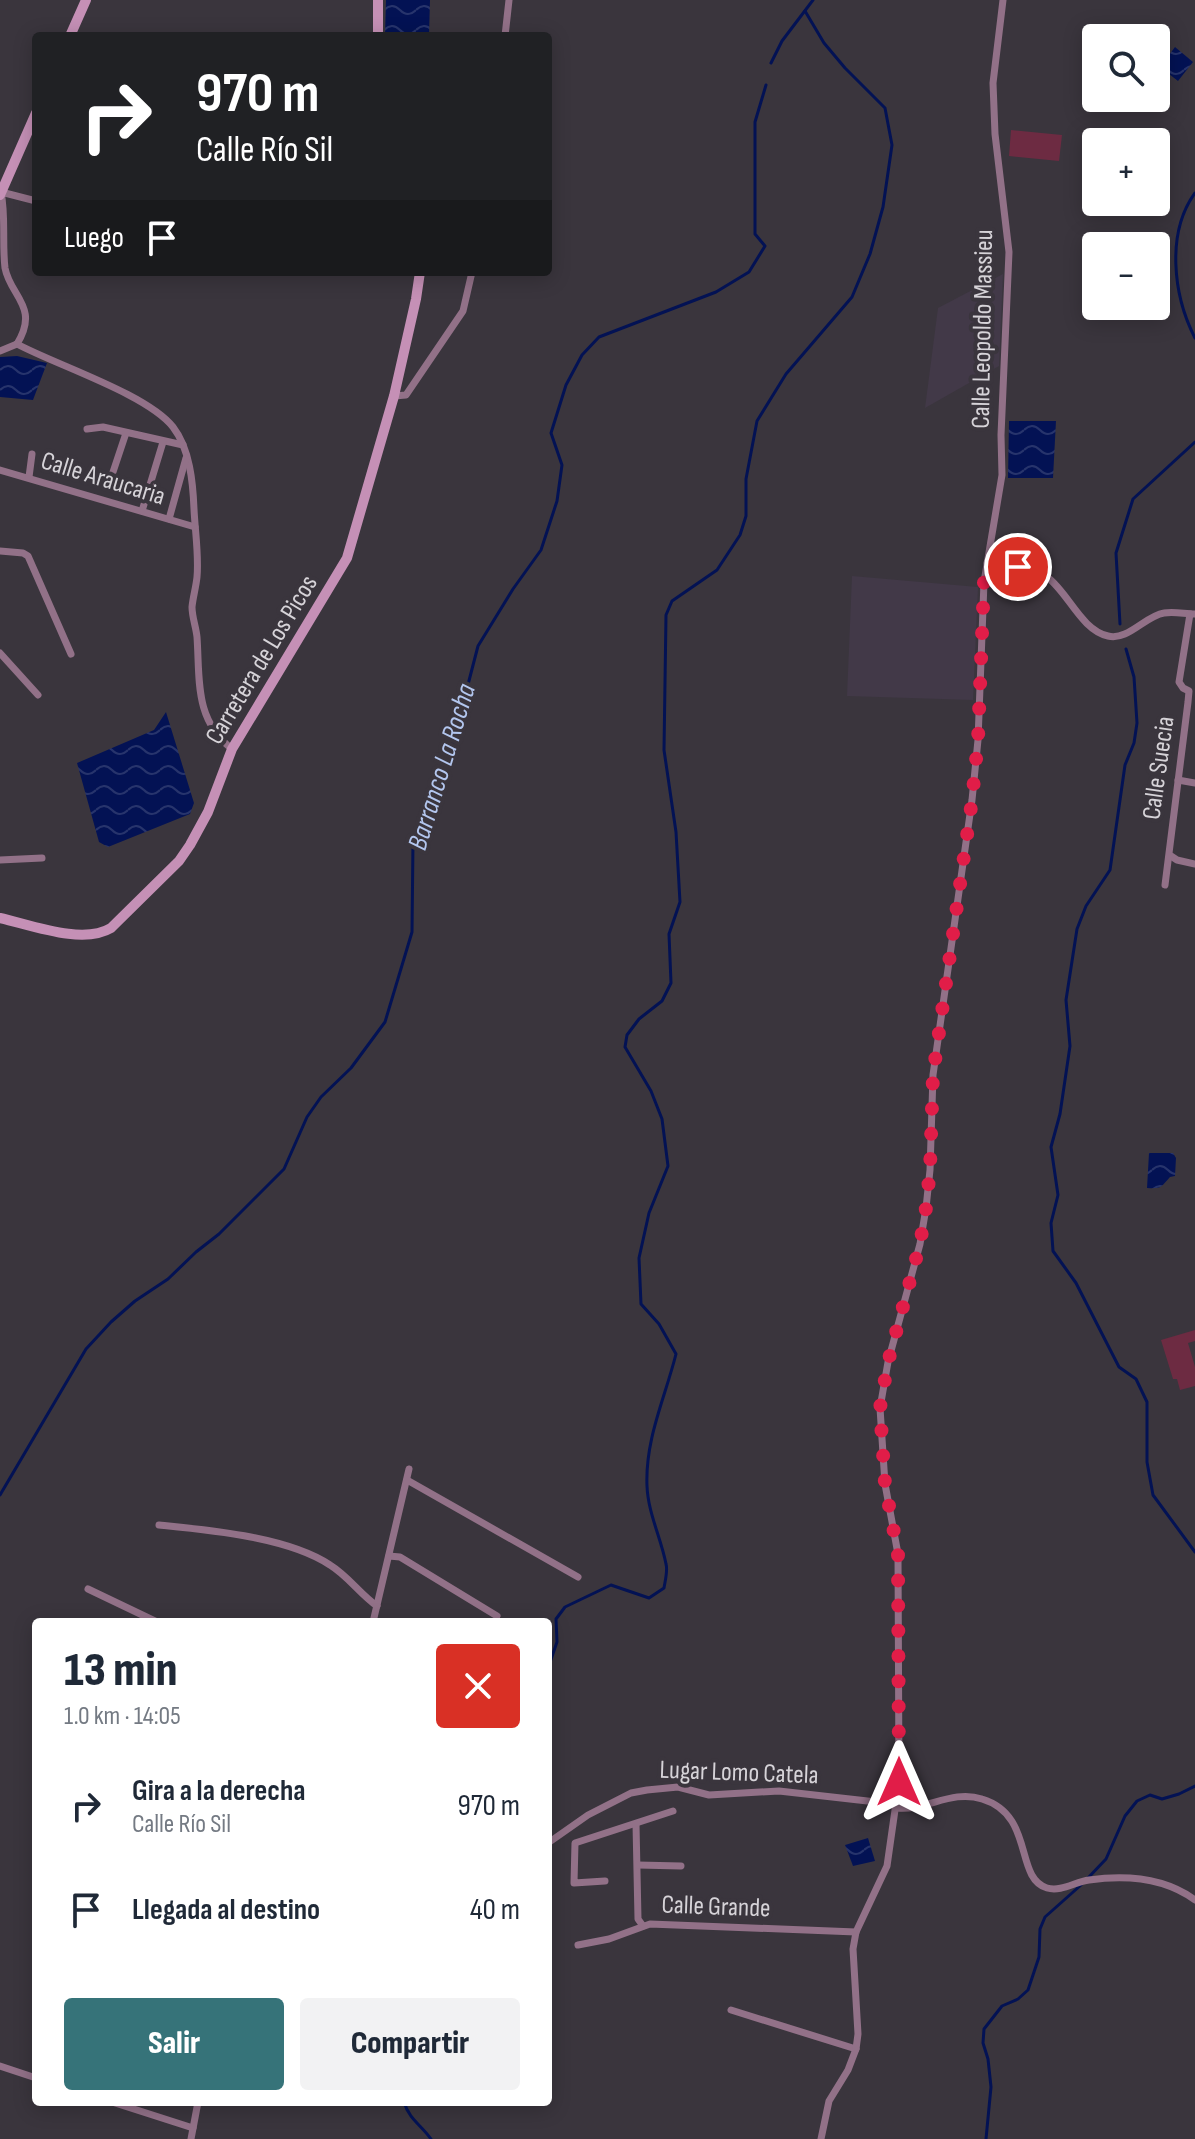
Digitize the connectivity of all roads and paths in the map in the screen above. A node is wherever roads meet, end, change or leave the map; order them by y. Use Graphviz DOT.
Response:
graph roads {
  1 [pos="86,0"];
  2 [pos="378,0"];
  3 [pos="509,0"];
  4 [pos="1003,0"];
  5 [pos="72,32"];
  6 [pos="378,32"];
  7 [pos="505,32"];
  8 [pos="32,122"];
  9 [pos="1,194"];
  10 [pos="32,200"];
  11 [pos="419,276"];
  12 [pos="471,276"];
  13 [pos="17,344"];
  14 [pos="0,351"];
  15 [pos="394,396"];
  16 [pos="87,429"];
  17 [pos="126,433"];
  18 [pos="163,442"];
  19 [pos="183,445"];
  20 [pos="32,454"];
  21 [pos="187,456"];
  22 [pos="0,470"];
  23 [pos="112,475"];
  24 [pos="29,477"];
  25 [pos="142,511"];
  26 [pos="169,519"];
  27 [pos="195,527"];
  28 [pos="0,551"];
  29 [pos="987,563"];
  30 [pos="1192,614"];
  31 [pos="0,653"];
  32 [pos="71,654"];
  33 [pos="1192,692"];
  34 [pos="38,695"];
  35 [pos="232,749"];
  36 [pos="1178,780"];
  37 [pos="1195,783"];
  38 [pos="1171,856"];
  39 [pos="42,858"];
  40 [pos="0,860"];
  41 [pos="1195,864"];
  42 [pos="1165,885"];
  43 [pos="0,918"];
  44 [pos="409,1469"];
  45 [pos="407,1480"];
  46 [pos="159,1525"];
  47 [pos="389,1556"];
  48 [pos="578,1577"];
  49 [pos="88,1589"];
  50 [pos="377,1606"];
  51 [pos="497,1616"];
  52 [pos="149,1618"];
  53 [pos="374,1618"];
  54 [pos="894,1804"];
  55 [pos="673,1811"];
  56 [pos="636,1824"];
  57 [pos="552,1840"];
  58 [pos="638,1865"];
  59 [pos="681,1866"];
  60 [pos="605,1881"];
  61 [pos="1195,1900"];
  62 [pos="643,1926"];
  63 [pos="856,1932"];
  64 [pos="578,1945"];
  65 [pos="731,2010"];
  66 [pos="856,2049"];
  67 [pos="0,2066"];
  68 [pos="32,2077"];
  69 [pos="124,2106"];
  70 [pos="197,2106"];
  71 [pos="193,2128"];
  72 [pos="191,2139"];
  73 [pos="821,2139"];
  1 -- 5 [label="main road"];
  2 -- 6 [label="main road"];
  3 -- 7 [label="street"];
  4 -- 29 [label="street, Calle Leopoldo Massieu"];
  8 -- 9 [label="main road"];
  9 -- 10 [label="street"];
  9 -- 13 [label="street"];
  11 -- 15 [label="main road, Carretera de Los Picos"];
  12 -- 15 [label="street"];
  13 -- 14 [label="street"];
  13 -- 19 [label="street"];
  15 -- 35 [label="main road, Carretera de Los Picos"];
  16 -- 17 [label="street"];
  17 -- 18 [label="street"];
  17 -- 23 [label="street"];
  18 -- 19 [label="street"];
  18 -- 25 [label="street"];
  19 -- 21 [label="street"];
  20 -- 24 [label="street"];
  21 -- 26 [label="street"];
  21 -- 27 [label="street"];
  22 -- 24 [label="street, Calle Araucaria"];
  24 -- 25 [label="street, Calle Araucaria"];
  25 -- 26 [label="street, Calle Araucaria"];
  26 -- 27 [label="street, Calle Araucaria"];
  27 -- 35 [label="street"];
  28 -- 32 [label="street"];
  29 -- 30 [label="street"];
  29 -- 54 [label="street, Calle Leopoldo Massieu"];
  30 -- 33 [label="street, Calle Suecia"];
  31 -- 34 [label="street"];
  33 -- 36 [label="street, Calle Suecia"];
  35 -- 43 [label="main road, Carretera de Los Picos"];
  36 -- 37 [label="street"];
  36 -- 38 [label="street, Calle Suecia"];
  38 -- 41 [label="street"];
  38 -- 42 [label="street, Calle Suecia"];
  39 -- 40 [label="street"];
  44 -- 45 [label="street"];
  45 -- 47 [label="street"];
  45 -- 48 [label="street"];
  46 -- 50 [label="street"];
  47 -- 50 [label="street"];
  47 -- 51 [label="street"];
  49 -- 52 [label="street"];
  50 -- 53 [label="street"];
  54 -- 57 [label="street, Lugar Lomo Catela"];
  54 -- 61 [label="street, Lugar Lomo Catela"];
  54 -- 63 [label="street, Calle Leopoldo Massieu"];
  55 -- 56 [label="street"];
  56 -- 58 [label="street"];
  56 -- 60 [label="street"];
  58 -- 59 [label="street"];
  58 -- 62 [label="street"];
  62 -- 63 [label="street, Calle Grande"];
  62 -- 64 [label="street, Calle Grande"];
  63 -- 66 [label="street"];
  65 -- 66 [label="street"];
  66 -- 73 [label="street"];
  67 -- 68 [label="street"];
  69 -- 71 [label="street"];
  70 -- 71 [label="street"];
  71 -- 72 [label="street"];
}
